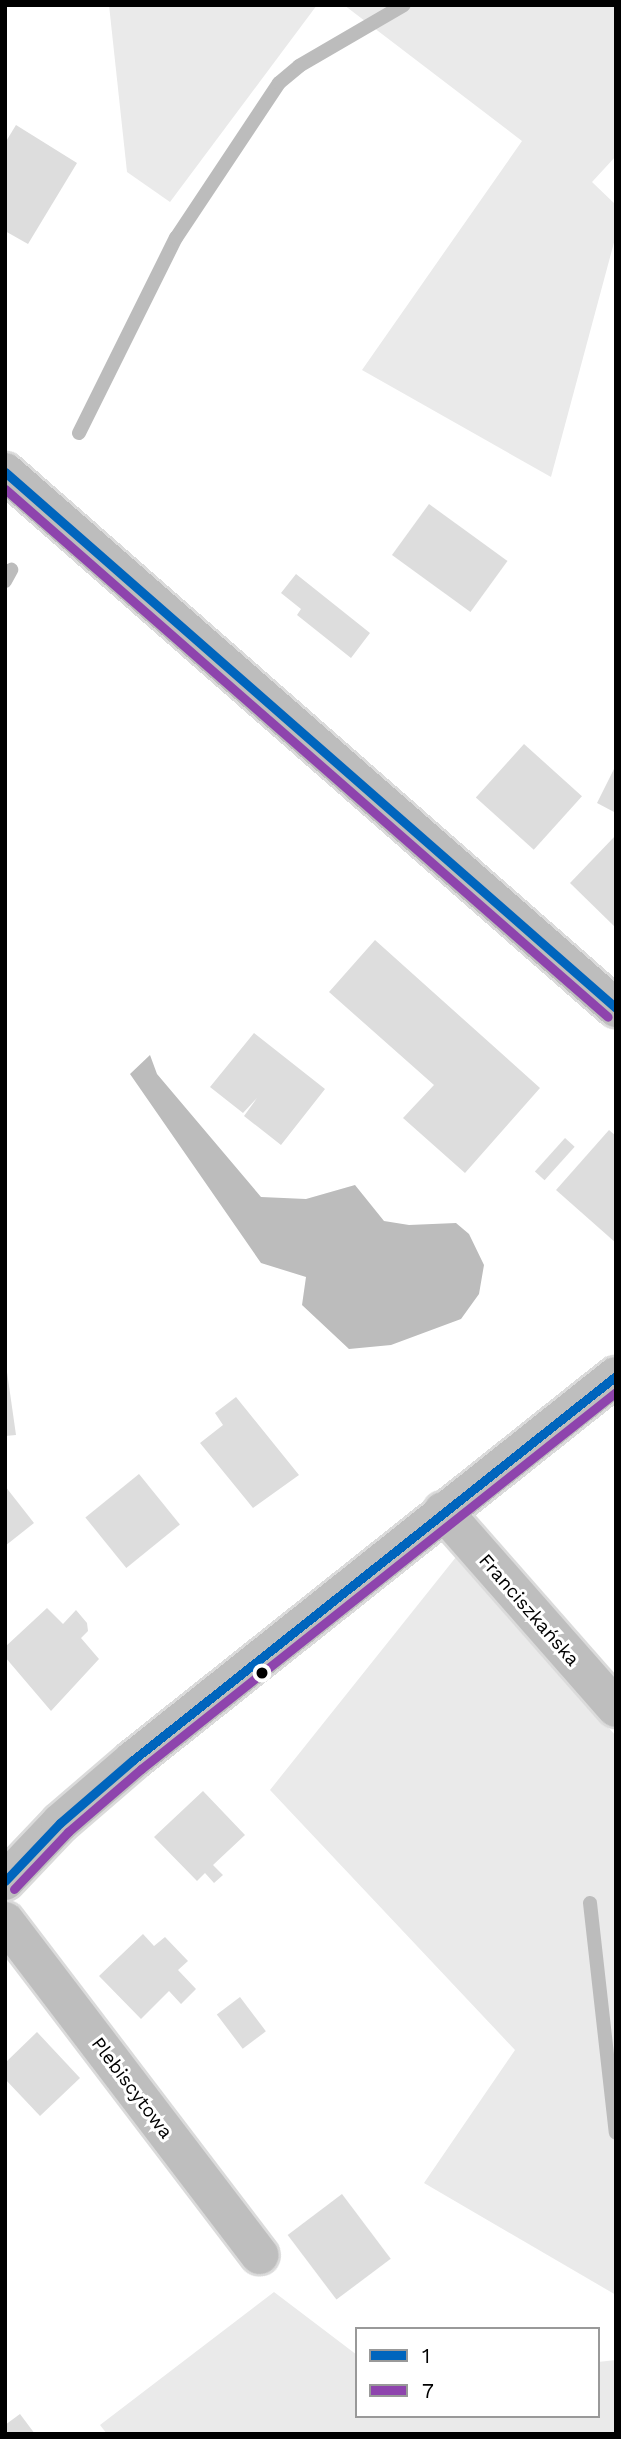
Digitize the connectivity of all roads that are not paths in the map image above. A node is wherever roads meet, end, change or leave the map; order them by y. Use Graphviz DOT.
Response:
graph roads {
  1 [pos="5,472"];
  2 [pos="616,1008"];
  3 [pos="616,1376"];
  4 [pos="443,1511"];
  5 [pos="616,1708"];
  6 [pos="5,1881"];
  7 [pos="5,1921"];
  8 [pos="259,2255"];
  1 -- 2 [label="main road"];
  3 -- 4 [label="street"];
  4 -- 5 [label="street, Franciszkańska"];
  4 -- 6 [label="street"];
  7 -- 8 [label="street, Plebiscytowa"];
}
